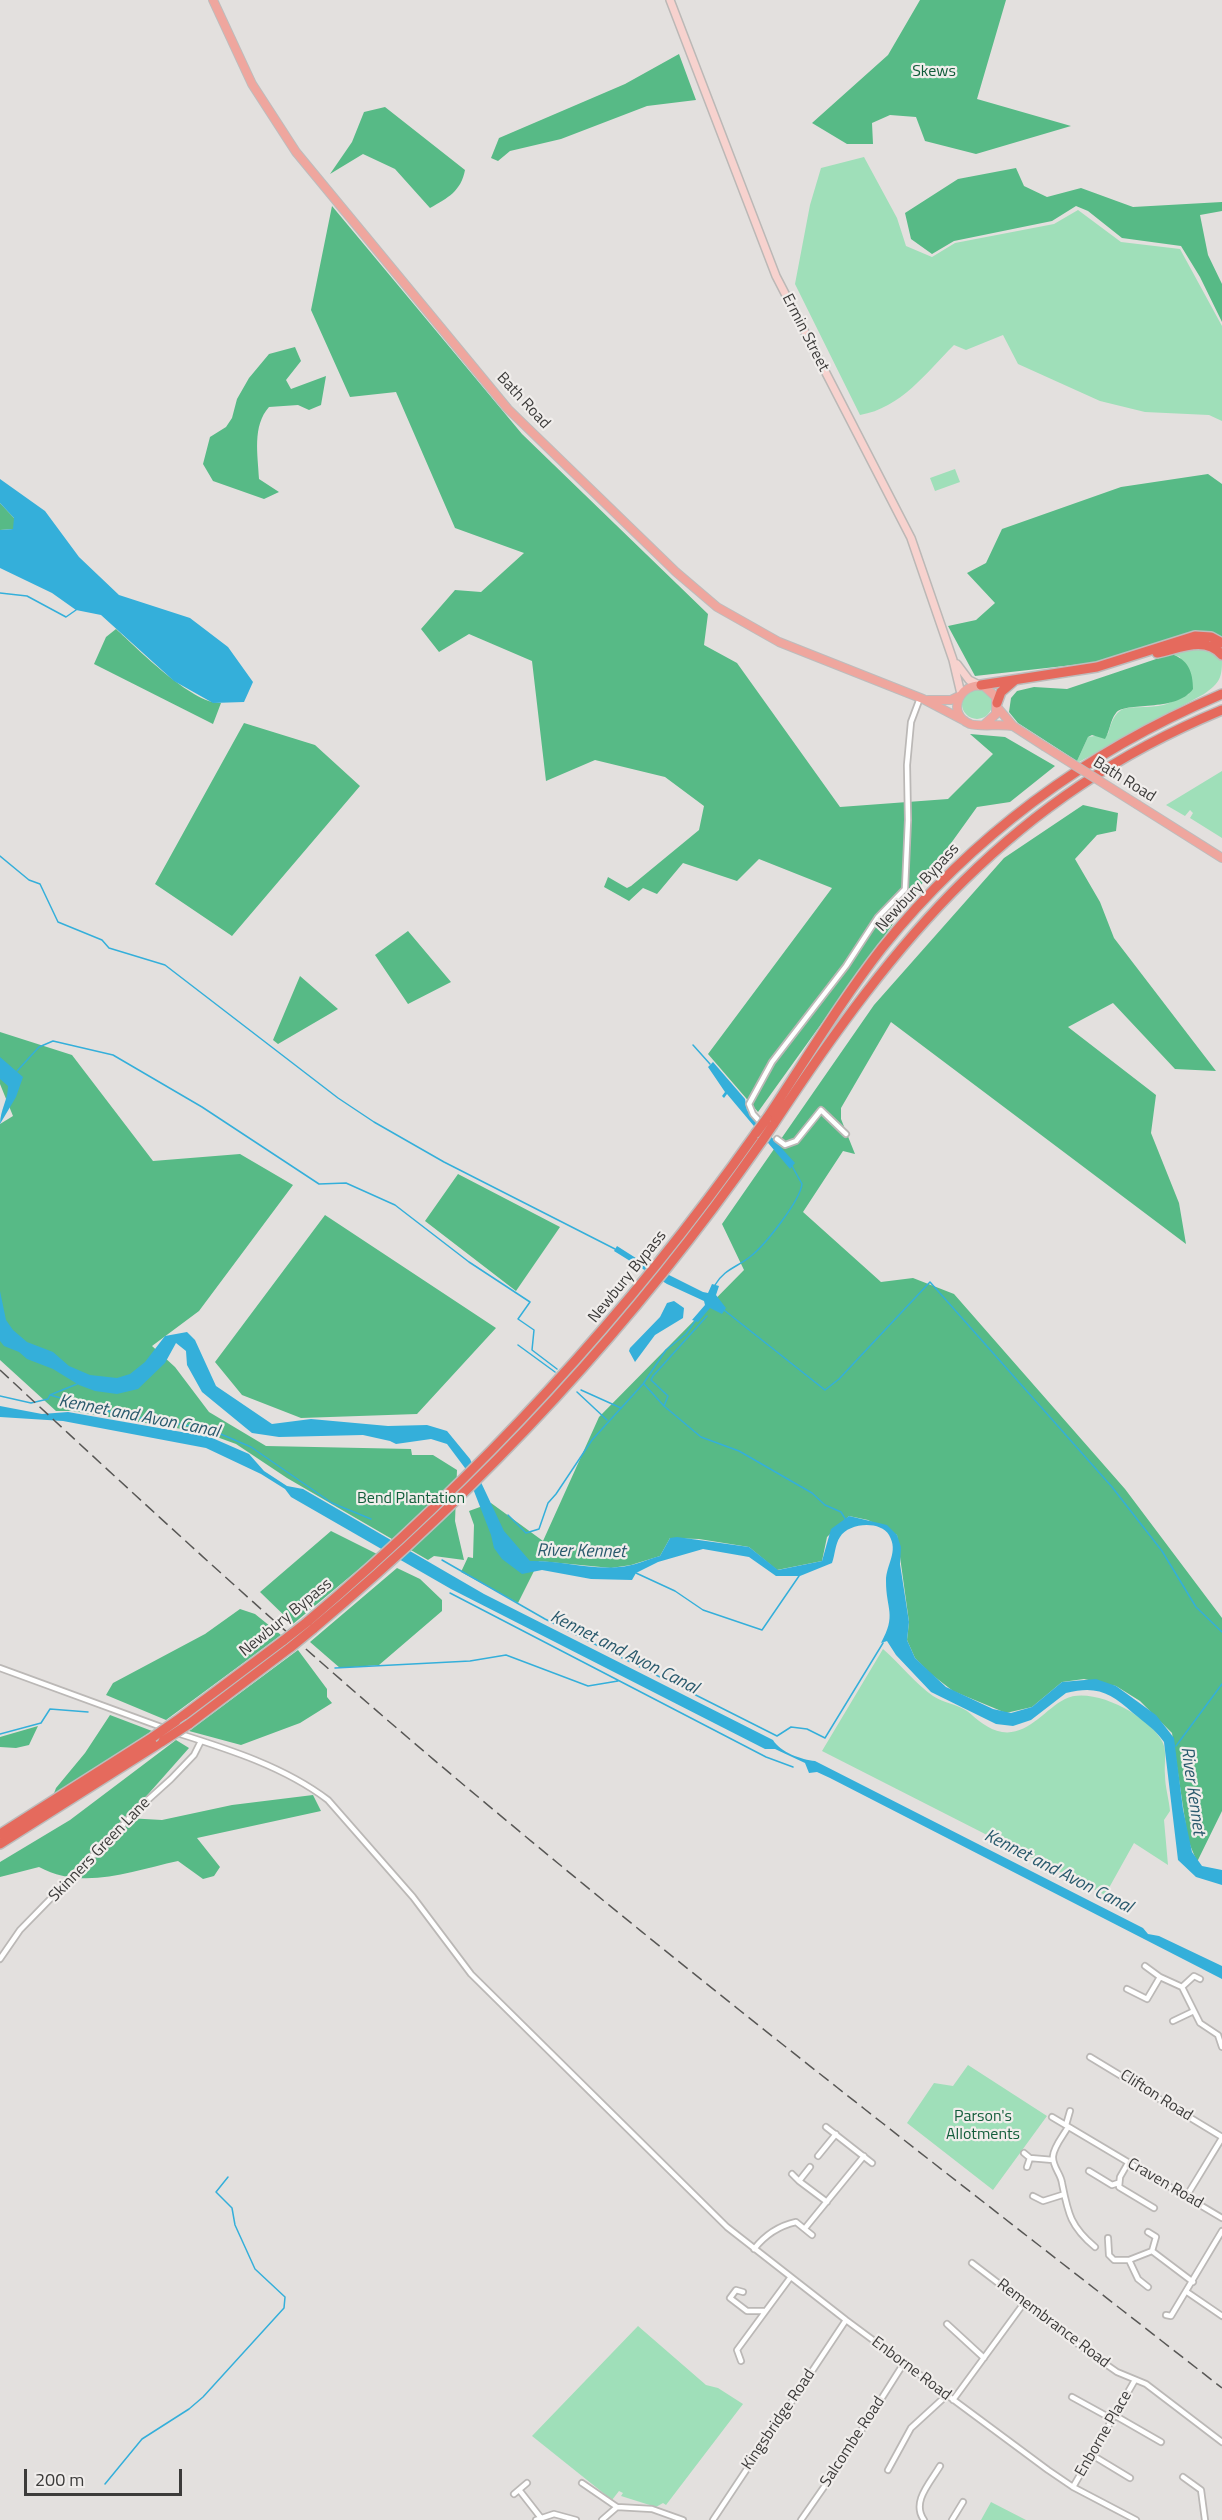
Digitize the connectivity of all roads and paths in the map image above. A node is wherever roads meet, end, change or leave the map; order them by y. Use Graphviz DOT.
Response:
graph roads {
  1 [pos="213,0"];
  2 [pos="670,0"];
  3 [pos="1222,643"];
  4 [pos="1142,655"];
  5 [pos="1222,655"];
  6 [pos="953,660"];
  7 [pos="1015,680"];
  8 [pos="980,685"];
  9 [pos="1222,688"];
  10 [pos="1222,694"];
  11 [pos="960,695"];
  12 [pos="922,699"];
  13 [pos="997,705"];
  14 [pos="1187,709"];
  15 [pos="1222,710"];
  16 [pos="965,721"];
  17 [pos="984,724"];
  18 [pos="1013,726"];
  19 [pos="1222,858"];
  20 [pos="772,1129"];
  21 [pos="846,1134"];
  22 [pos="487,1464"];
  23 [pos="406,1543"];
  24 [pos="288,1643"];
  25 [pos="0,1668"];
  26 [pos="201,1741"];
  27 [pos="0,1834"];
  28 [pos="0,1844"];
  29 [pos="0,1959"];
  30 [pos="1145,1966"];
  31 [pos="1160,1977"];
  32 [pos="1200,1979"];
  33 [pos="1182,1987"];
  34 [pos="1127,1989"];
  35 [pos="1194,2011"];
  36 [pos="1173,2020"];
  37 [pos="1220,2033"];
  38 [pos="1222,2047"];
  39 [pos="1090,2057"];
  40 [pos="1070,2111"];
  41 [pos="1052,2117"];
  42 [pos="1067,2126"];
  43 [pos="826,2127"];
  44 [pos="836,2134"];
  45 [pos="1222,2137"];
  46 [pos="1107,2150"];
  47 [pos="1023,2153"];
  48 [pos="818,2156"];
  49 [pos="864,2156"];
  50 [pos="1030,2158"];
  51 [pos="1102,2158"];
  52 [pos="1053,2160"];
  53 [pos="872,2163"];
  54 [pos="1128,2163"];
  55 [pos="810,2167"];
  56 [pos="1027,2167"];
  57 [pos="1089,2171"];
  58 [pos="792,2174"];
  59 [pos="799,2181"];
  60 [pos="1114,2186"];
  61 [pos="1062,2195"];
  62 [pos="1033,2196"];
  63 [pos="1186,2197"];
  64 [pos="827,2202"];
  65 [pos="1154,2208"];
  66 [pos="1222,2218"];
  67 [pos="806,2227"];
  68 [pos="1222,2231"];
  69 [pos="1148,2232"];
  70 [pos="812,2235"];
  71 [pos="1108,2238"];
  72 [pos="1095,2247"];
  73 [pos="754,2249"];
  74 [pos="1152,2251"];
  75 [pos="1130,2260"];
  76 [pos="972,2263"];
  77 [pos="790,2278"];
  78 [pos="1193,2282"];
  79 [pos="1148,2287"];
  80 [pos="743,2292"];
  81 [pos="1187,2292"];
  82 [pos="1024,2303"];
  83 [pos="764,2311"];
  84 [pos="1166,2315"];
  85 [pos="1222,2316"];
  86 [pos="846,2320"];
  87 [pos="946,2324"];
  88 [pos="984,2358"];
  89 [pos="741,2361"];
  90 [pos="904,2363"];
  91 [pos="1135,2380"];
  92 [pos="946,2395"];
  93 [pos="1072,2397"];
  94 [pos="953,2400"];
  95 [pos="1113,2417"];
  96 [pos="1161,2442"];
  97 [pos="1222,2442"];
  98 [pos="1092,2455"];
  99 [pos="940,2466"];
  100 [pos="888,2470"];
  101 [pos="1183,2477"];
  102 [pos="1130,2478"];
  103 [pos="1191,2481"];
  104 [pos="527,2483"];
  105 [pos="582,2483"];
  106 [pos="1073,2487"];
  107 [pos="1187,2487"];
  108 [pos="520,2491"];
  109 [pos="514,2494"];
  110 [pos="963,2502"];
  111 [pos="617,2507"];
  112 [pos="539,2519"];
  113 [pos="576,2520"];
  114 [pos="602,2520"];
  115 [pos="683,2520"];
  116 [pos="713,2520"];
  117 [pos="801,2520"];
  118 [pos="924,2520"];
  119 [pos="952,2520"];
  120 [pos="1134,2520"];
  121 [pos="1205,2520"];
  1 -- 12 [label="main road, Bath Road"];
  2 -- 6 [label="main road, Ermin Street"];
  3 -- 4 [label="highway"];
  4 -- 5 [label="highway"];
  4 -- 7 [label="highway"];
  6 -- 8 [label="main road, Ermin Street"];
  6 -- 11 [label="main road, Ermin Street"];
  7 -- 8 [label="highway"];
  7 -- 13 [label="highway"];
  8 -- 11 [label="main road"];
  8 -- 13 [label="main road"];
  9 -- 14 [label="highway"];
  10 -- 14 [label="highway, Newbury Bypass"];
  11 -- 12 [label="main road, Bath Road"];
  11 -- 16 [label="main road"];
  12 -- 16 [label="main road, Bath Road"];
  12 -- 20 [label="street"];
  13 -- 17 [label="main road"];
  13 -- 18 [label="main road, Bath Road"];
  14 -- 20 [label="highway, Newbury Bypass"];
  15 -- 20 [label="highway, Newbury Bypass"];
  16 -- 17 [label="main road"];
  17 -- 18 [label="main road, Bath Road"];
  18 -- 19 [label="main road, Bath Road, bridge"];
  20 -- 21 [label="street"];
  20 -- 22 [label="highway, Newbury Bypass, bridge"];
  22 -- 23 [label="highway, Newbury Bypass"];
  22 -- 23 [label="highway, Newbury Bypass"];
  23 -- 24 [label="highway, Newbury Bypass, bridge"];
  24 -- 27 [label="highway, Newbury Bypass, bridge"];
  24 -- 28 [label="highway, Newbury Bypass, bridge"];
  25 -- 26 [label="street, Enborne Road"];
  26 -- 29 [label="street, Skinners Green Lane"];
  26 -- 73 [label="street, Enborne Road"];
  30 -- 31 [label="street"];
  31 -- 33 [label="street"];
  31 -- 34 [label="street"];
  32 -- 33 [label="street"];
  33 -- 35 [label="street"];
  35 -- 36 [label="street"];
  35 -- 37 [label="street"];
  37 -- 38 [label="street"];
  39 -- 45 [label="street, Clifton Road"];
  40 -- 42 [label="street"];
  41 -- 42 [label="street, Craven Road"];
  42 -- 46 [label="street, Craven Road"];
  42 -- 52 [label="street"];
  43 -- 44 [label="street"];
  44 -- 48 [label="street"];
  44 -- 49 [label="street"];
  45 -- 63 [label="street"];
  46 -- 51 [label="street, Craven Road"];
  46 -- 54 [label="street, Craven Road"];
  47 -- 50 [label="street"];
  49 -- 53 [label="street"];
  49 -- 64 [label="street"];
  50 -- 52 [label="street"];
  50 -- 56 [label="street"];
  52 -- 61 [label="street"];
  54 -- 60 [label="street"];
  54 -- 63 [label="street, Craven Road"];
  55 -- 59 [label="street"];
  57 -- 60 [label="street"];
  58 -- 59 [label="street"];
  59 -- 64 [label="street"];
  60 -- 65 [label="street"];
  61 -- 62 [label="street"];
  61 -- 72 [label="street"];
  63 -- 66 [label="street, Craven Road"];
  64 -- 67 [label="street"];
  67 -- 70 [label="street"];
  67 -- 73 [label="street"];
  68 -- 78 [label="street"];
  69 -- 74 [label="street"];
  71 -- 75 [label="street"];
  73 -- 77 [label="street, Enborne Road"];
  74 -- 75 [label="street"];
  74 -- 78 [label="street"];
  75 -- 79 [label="street"];
  76 -- 82 [label="street, Remembrance Road"];
  77 -- 83 [label="street"];
  77 -- 86 [label="street, Enborne Road"];
  78 -- 81 [label="street"];
  80 -- 83 [label="street"];
  81 -- 84 [label="street"];
  81 -- 85 [label="street"];
  82 -- 88 [label="street"];
  82 -- 91 [label="street, Remembrance Road"];
  83 -- 89 [label="street"];
  86 -- 90 [label="street, Enborne Road"];
  86 -- 116 [label="street, Kingsbridge Road"];
  87 -- 88 [label="street"];
  88 -- 94 [label="street"];
  90 -- 92 [label="street, Enborne Road"];
  90 -- 117 [label="street, Salcombe Road"];
  91 -- 95 [label="street, Enborne Place"];
  91 -- 97 [label="street, Remembrance Road"];
  92 -- 94 [label="street, Enborne Road"];
  92 -- 100 [label="street"];
  93 -- 95 [label="street"];
  94 -- 106 [label="street, Enborne Road"];
  95 -- 96 [label="street"];
  95 -- 98 [label="street, Enborne Place"];
  98 -- 102 [label="street"];
  98 -- 106 [label="street, Enborne Place"];
  99 -- 118 [label="street"];
  101 -- 103 [label="street"];
  103 -- 107 [label="street"];
  103 -- 121 [label="street"];
  104 -- 108 [label="street"];
  105 -- 111 [label="street"];
  106 -- 120 [label="street, Enborne Road"];
  108 -- 109 [label="street"];
  108 -- 112 [label="street"];
  110 -- 119 [label="street"];
  111 -- 114 [label="street"];
  111 -- 115 [label="street"];
  112 -- 113 [label="street"];
}
